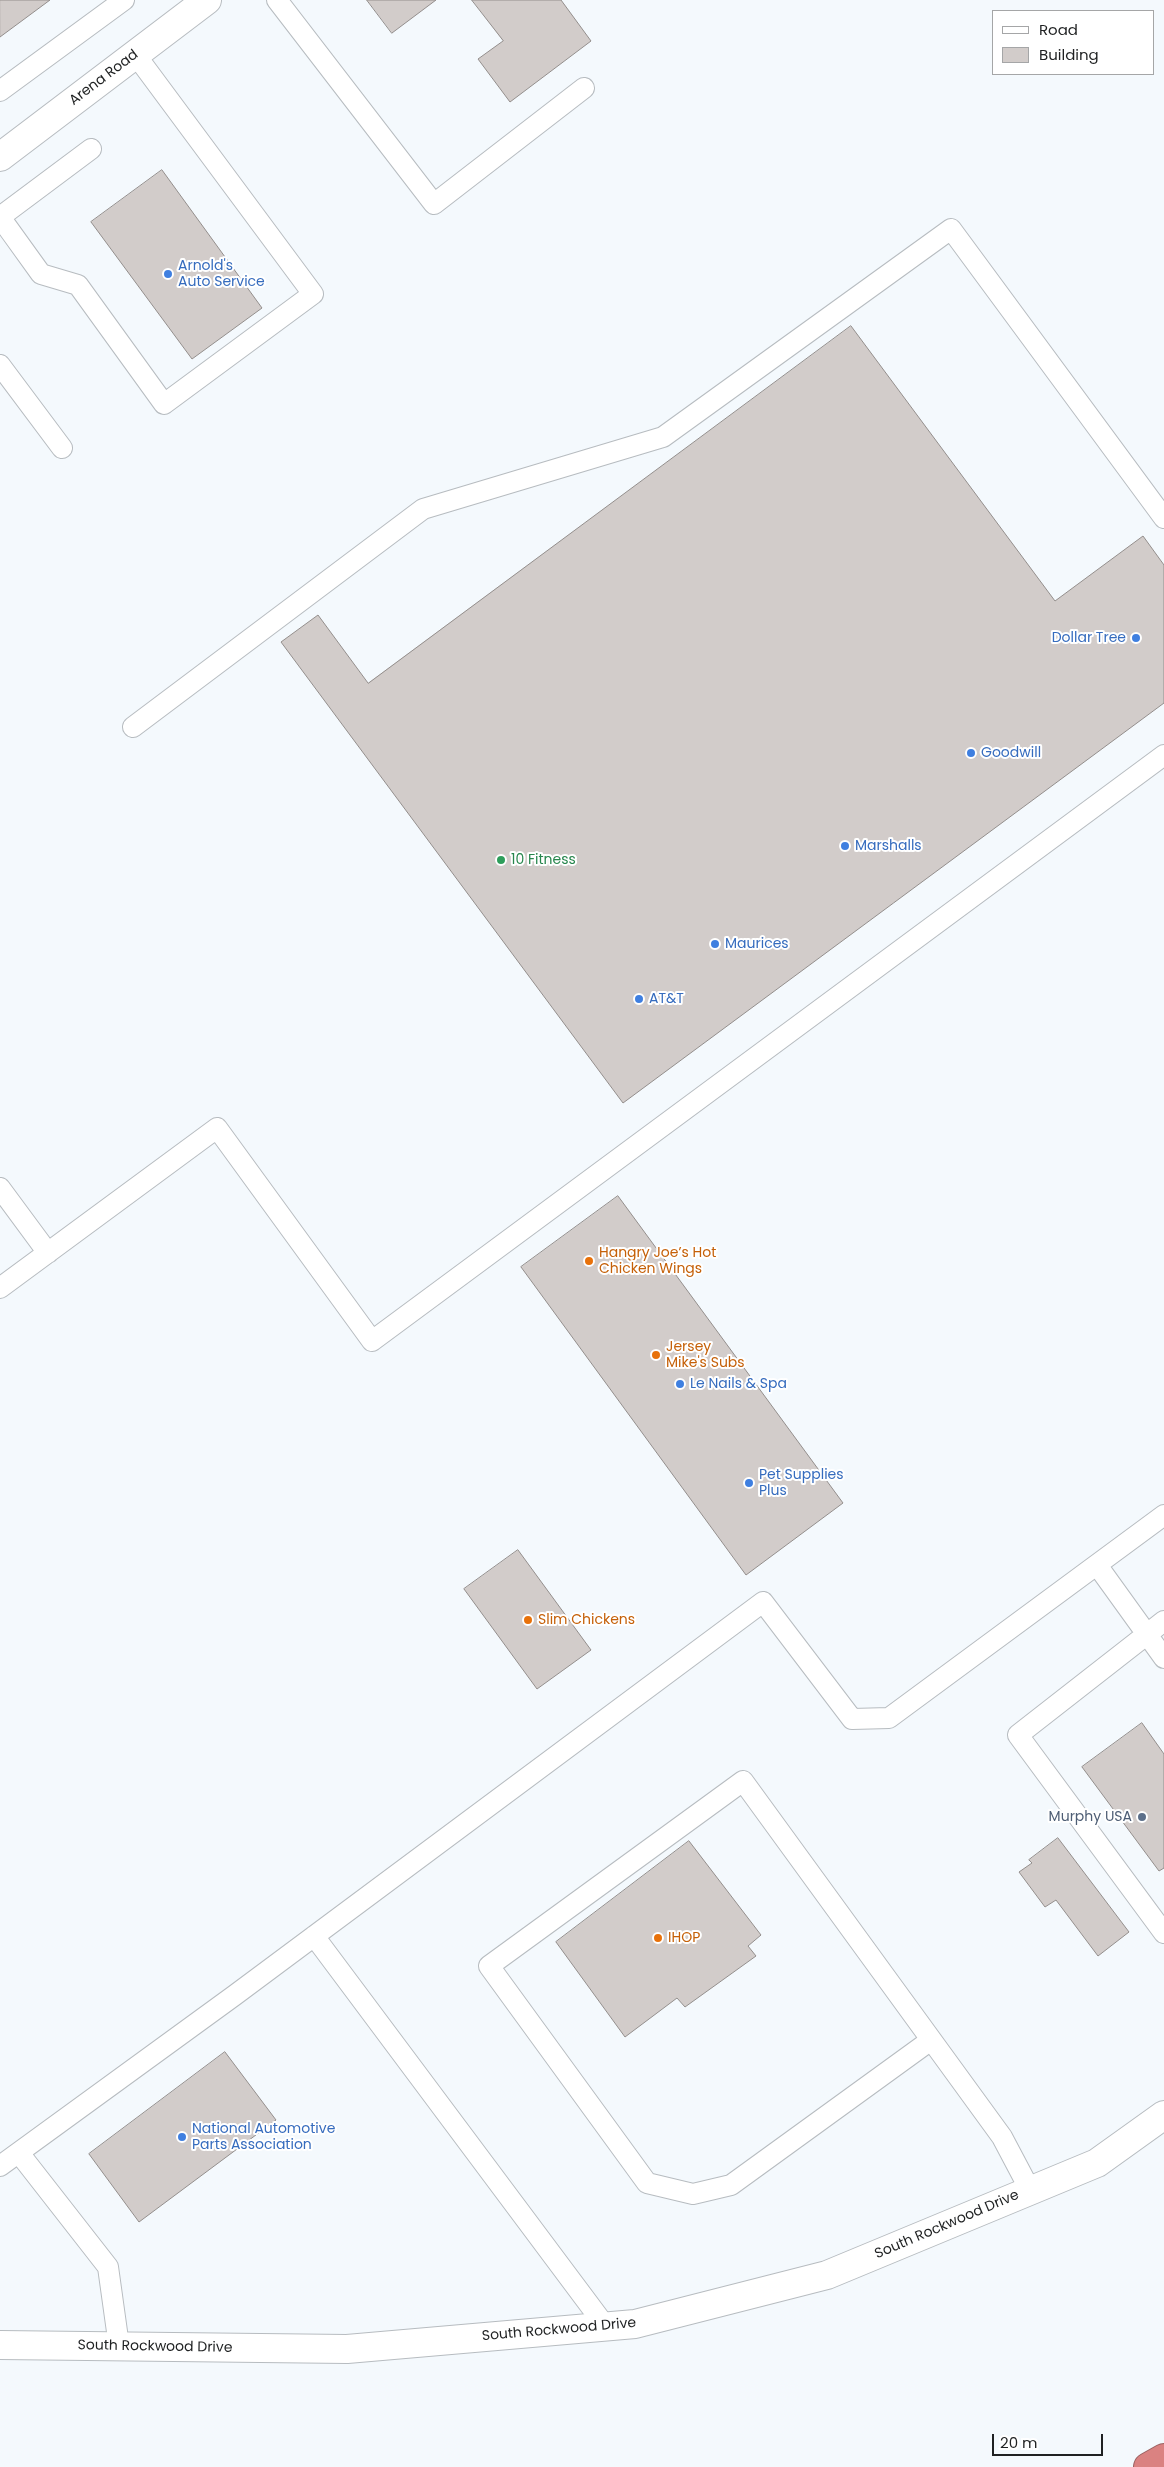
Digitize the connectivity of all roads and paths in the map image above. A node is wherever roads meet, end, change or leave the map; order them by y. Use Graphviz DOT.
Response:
graph roads {
  1 [pos="124,0"];
  2 [pos="208,0"];
  3 [pos="277,0"];
  4 [pos="135,54"];
  5 [pos="584,88"];
  6 [pos="0,91"];
  7 [pos="91,149"];
  8 [pos="0,157"];
  9 [pos="3,227"];
  10 [pos="0,365"];
  11 [pos="62,448"];
  12 [pos="1164,518"];
  13 [pos="133,727"];
  14 [pos="1164,754"];
  15 [pos="0,1188"];
  16 [pos="48,1252"];
  17 [pos="0,1288"];
  18 [pos="1164,1515"];
  19 [pos="1096,1565"];
  20 [pos="1164,1621"];
  21 [pos="1146,1634"];
  22 [pos="1164,1658"];
  23 [pos="1164,1933"];
  24 [pos="314,1936"];
  25 [pos="931,2040"];
  26 [pos="1164,2115"];
  27 [pos="19,2153"];
  28 [pos="0,2166"];
  29 [pos="1030,2190"];
  30 [pos="606,2327"];
  31 [pos="0,2345"];
  32 [pos="120,2346"];
  33 [pos="1164,2458"];
  34 [pos="1148,2467"];
  1 -- 6 [label="lane"];
  2 -- 4 [label="main road, Arena Road"];
  3 -- 5 [label="lane"];
  4 -- 8 [label="main road, Arena Road"];
  4 -- 9 [label="lane"];
  7 -- 9 [label="lane"];
  10 -- 11 [label="lane"];
  12 -- 13 [label="lane"];
  14 -- 16 [label="lane"];
  15 -- 16 [label="lane"];
  16 -- 17 [label="lane"];
  18 -- 19 [label="lane"];
  19 -- 21 [label="lane"];
  19 -- 24 [label="lane"];
  20 -- 21 [label="lane"];
  21 -- 22 [label="lane"];
  21 -- 23 [label="lane"];
  24 -- 27 [label="lane"];
  24 -- 30 [label="lane"];
  25 -- 25 [label="lane"];
  25 -- 29 [label="lane"];
  26 -- 29 [label="main road, South Rockwood Drive"];
  27 -- 28 [label="lane"];
  27 -- 32 [label="lane"];
  29 -- 30 [label="main road, South Rockwood Drive"];
  30 -- 32 [label="main road, South Rockwood Drive"];
  31 -- 32 [label="main road, South Rockwood Drive"];
  33 -- 34 [label="highway"];
}
